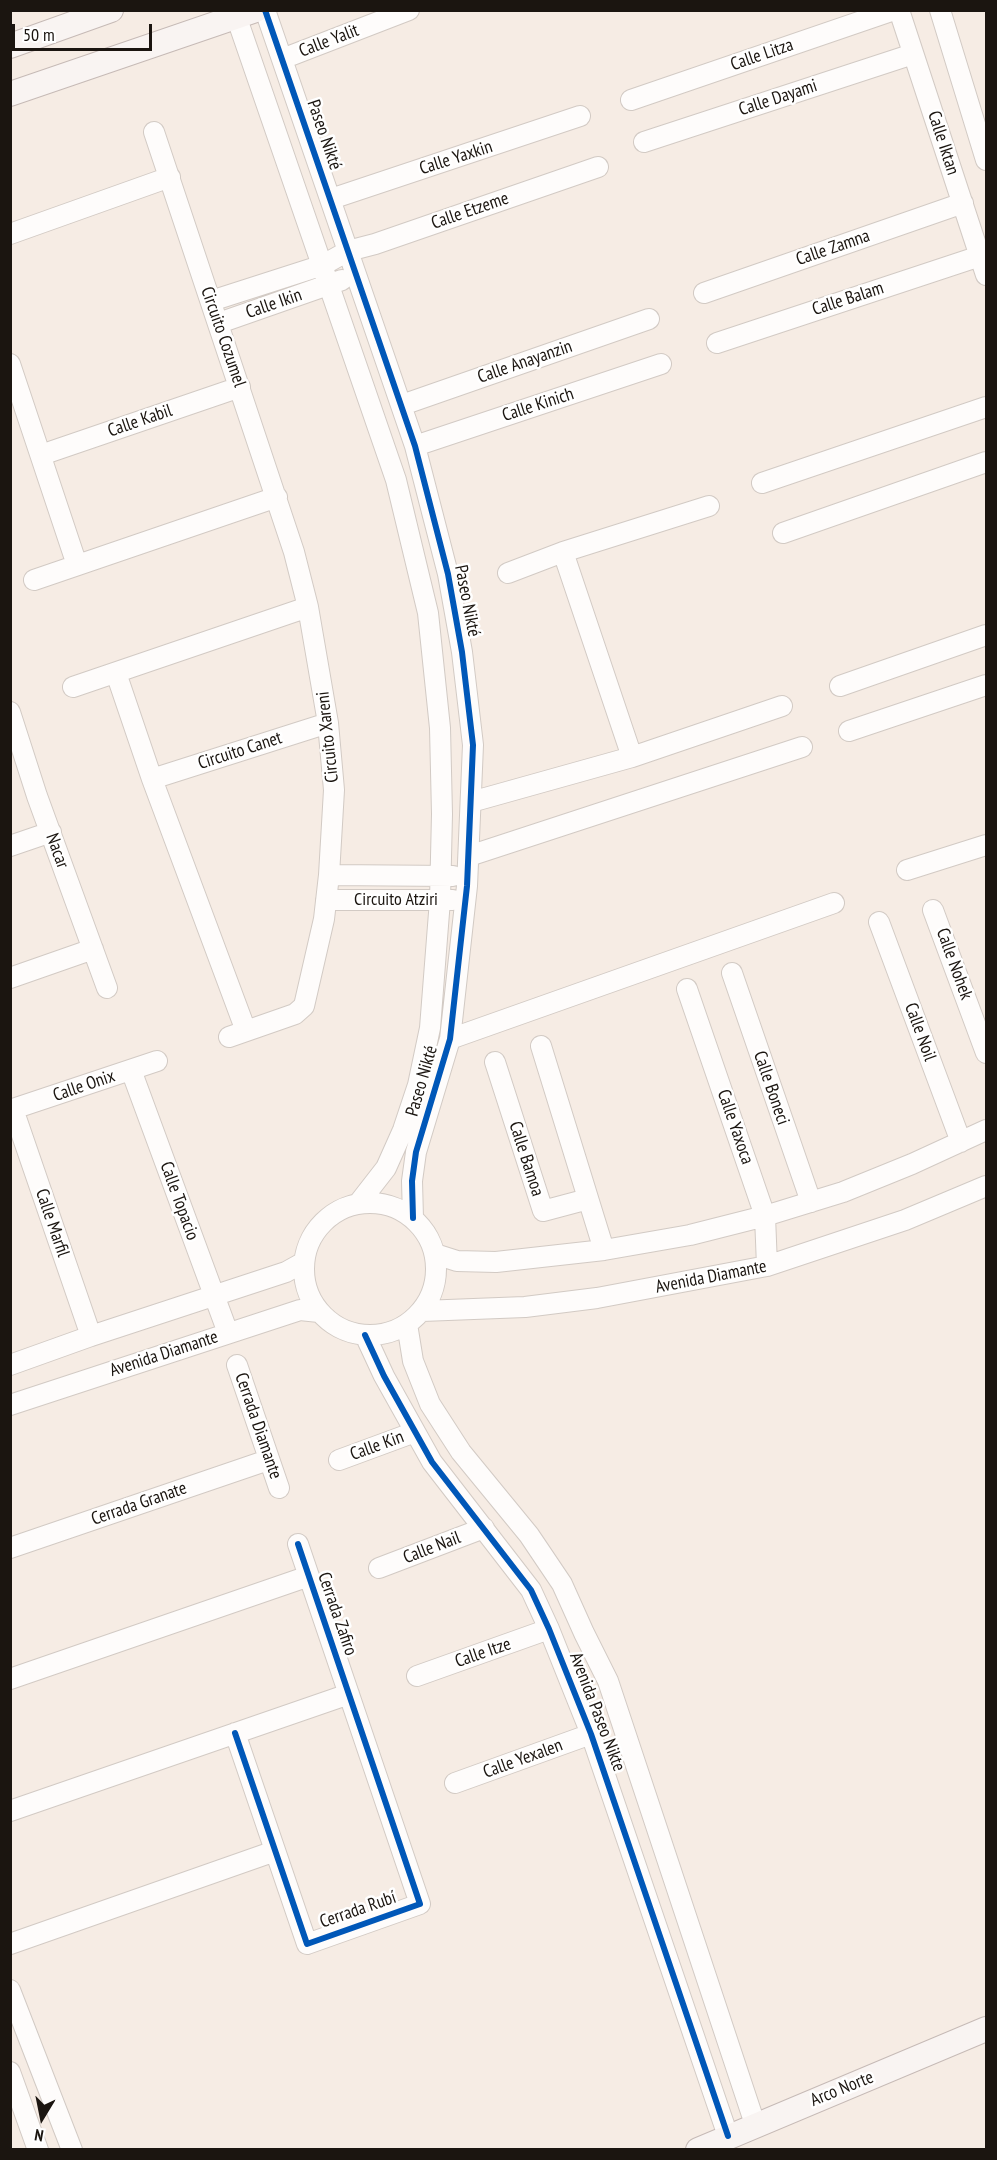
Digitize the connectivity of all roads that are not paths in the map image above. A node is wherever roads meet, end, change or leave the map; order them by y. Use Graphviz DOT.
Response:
graph roads {
  1 [pos="111,10"];
  2 [pos="266,10"];
  3 [pos="409,10"];
  4 [pos="894,10"];
  5 [pos="898,10"];
  6 [pos="940,10"];
  7 [pos="242,13"];
  8 [pos="10,46"];
  9 [pos="913,54"];
  10 [pos="282,59"];
  11 [pos="10,94"];
  12 [pos="631,100"];
  13 [pos="580,116"];
  14 [pos="154,132"];
  15 [pos="644,142"];
  16 [pos="987,160"];
  17 [pos="598,167"];
  18 [pos="170,177"];
  19 [pos="331,199"];
  20 [pos="963,203"];
  21 [pos="10,234"];
  22 [pos="375,244"];
  23 [pos="348,251"];
  24 [pos="980,256"];
  25 [pos="323,265"];
  26 [pos="357,274"];
  27 [pos="987,275"];
  28 [pos="330,285"];
  29 [pos="704,293"];
  30 [pos="211,301"];
  31 [pos="649,319"];
  32 [pos="219,323"];
  33 [pos="717,343"];
  34 [pos="10,364"];
  35 [pos="661,364"];
  36 [pos="240,387"];
  37 [pos="402,405"];
  38 [pos="987,407"];
  39 [pos="415,446"];
  40 [pos="41,455"];
  41 [pos="987,462"];
  42 [pos="762,483"];
  43 [pos="277,497"];
  44 [pos="709,506"];
  45 [pos="783,533"];
  46 [pos="563,552"];
  47 [pos="76,565"];
  48 [pos="508,573"];
  49 [pos="34,580"];
  50 [pos="308,607"];
  51 [pos="987,635"];
  52 [pos="116,674"];
  53 [pos="987,685"];
  54 [pos="840,686"];
  55 [pos="73,687"];
  56 [pos="782,706"];
  57 [pos="11,715"];
  58 [pos="328,723"];
  59 [pos="849,731"];
  60 [pos="802,747"];
  61 [pos="632,757"];
  62 [pos="152,780"];
  63 [pos="471,802"];
  64 [pos="51,832"];
  65 [pos="987,845"];
  66 [pos="10,846"];
  67 [pos="469,856"];
  68 [pos="907,870"];
  69 [pos="329,875"];
  70 [pos="440,876"];
  71 [pos="468,876"];
  72 [pos="327,900"];
  73 [pos="440,900"];
  74 [pos="466,900"];
  75 [pos="834,903"];
  76 [pos="933,910"];
  77 [pos="879,922"];
  78 [pos="93,950"];
  79 [pos="732,974"];
  80 [pos="10,978"];
  81 [pos="107,988"];
  82 [pos="687,989"];
  83 [pos="450,1039"];
  84 [pos="541,1046"];
  85 [pos="987,1053"];
  86 [pos="157,1061"];
  87 [pos="495,1062"];
  88 [pos="131,1070"];
  89 [pos="12,1110"];
  90 [pos="987,1130"];
  91 [pos="961,1142"];
  92 [pos="987,1186"];
  93 [pos="588,1198"];
  94 [pos="811,1202"];
  95 [pos="358,1204"];
  96 [pos="765,1216"];
  97 [pos="413,1218"];
  98 [pos="604,1250"];
  99 [pos="435,1254"];
  100 [pos="304,1262"];
  101 [pos="767,1266"];
  102 [pos="214,1295"];
  103 [pos="422,1311"];
  104 [pos="319,1312"];
  105 [pos="408,1324"];
  106 [pos="228,1333"];
  107 [pos="365,1335"];
  108 [pos="91,1336"];
  109 [pos="10,1365"];
  110 [pos="237,1365"];
  111 [pos="10,1405"];
  112 [pos="415,1432"];
  113 [pos="268,1460"];
  114 [pos="339,1460"];
  115 [pos="279,1488"];
  116 [pos="484,1528"];
  117 [pos="298,1544"];
  118 [pos="10,1548"];
  119 [pos="379,1568"];
  120 [pos="309,1576"];
  121 [pos="549,1629"];
  122 [pos="417,1676"];
  123 [pos="10,1678"];
  124 [pos="349,1694"];
  125 [pos="235,1733"];
  126 [pos="591,1734"];
  127 [pos="455,1784"];
  128 [pos="10,1811"];
  129 [pos="275,1851"];
  130 [pos="10,1944"];
  131 [pos="10,1990"];
  132 [pos="987,2029"];
  133 [pos="11,2077"];
  134 [pos="755,2124"];
  135 [pos="728,2136"];
  136 [pos="38,2150"];
  137 [pos="72,2150"];
  138 [pos="698,2150"];
  1 -- 8 [label="main road"];
  2 -- 10 [label="street, Paseo Nikté"];
  3 -- 10 [label="street, Calle Yalit"];
  4 -- 12 [label="street, Calle Litza"];
  5 -- 9 [label="street, Calle Iktan"];
  6 -- 16 [label="street"];
  7 -- 11 [label="main road"];
  7 -- 25 [label="street, Paseo Nikté"];
  9 -- 15 [label="street, Calle Dayami"];
  9 -- 20 [label="street, Calle Iktan"];
  10 -- 19 [label="street, Paseo Nikté"];
  13 -- 19 [label="street, Calle Yaxkin"];
  14 -- 18 [label="street, Circuito Cozumel"];
  17 -- 22 [label="street, Calle Etzeme"];
  18 -- 21 [label="street"];
  18 -- 30 [label="street, Circuito Cozumel"];
  19 -- 23 [label="street, Paseo Nikté"];
  20 -- 24 [label="street, Calle Iktan"];
  20 -- 29 [label="street, Calle Zamna"];
  22 -- 23 [label="street"];
  22 -- 26 [label="street"];
  23 -- 25 [label="street, Calle Ikin"];
  23 -- 26 [label="street, Paseo Nikté"];
  24 -- 27 [label="street, Calle Iktan"];
  24 -- 33 [label="street, Calle Balam"];
  25 -- 28 [label="street, Paseo Nikté"];
  25 -- 30 [label="street, Calle Ikin"];
  26 -- 28 [label="street, Calle Ikin"];
  26 -- 37 [label="street, Paseo Nikté"];
  28 -- 32 [label="street, Calle Ikin"];
  28 -- 70 [label="street, Paseo Nikté"];
  30 -- 32 [label="street, Circuito Cozumel"];
  31 -- 37 [label="street, Calle Anayanzin"];
  32 -- 36 [label="street, Circuito Cozumel"];
  34 -- 40 [label="street"];
  35 -- 39 [label="street, Calle Kinich"];
  36 -- 40 [label="street, Calle Kabil"];
  36 -- 43 [label="street, Circuito Cozumel"];
  37 -- 39 [label="street, Paseo Nikté"];
  38 -- 42 [label="street"];
  39 -- 63 [label="street, Paseo Nikté"];
  40 -- 47 [label="street"];
  41 -- 45 [label="street"];
  43 -- 47 [label="street"];
  43 -- 50 [label="street, Circuito Cozumel"];
  44 -- 46 [label="street"];
  46 -- 48 [label="street"];
  46 -- 61 [label="street"];
  47 -- 49 [label="street"];
  50 -- 52 [label="street"];
  50 -- 58 [label="street, Circuito Xareni"];
  51 -- 54 [label="street"];
  52 -- 55 [label="street"];
  52 -- 62 [label="street, Circuito Xareni"];
  53 -- 59 [label="street"];
  56 -- 61 [label="street"];
  57 -- 64 [label="street, Nacar"];
  58 -- 62 [label="street, Circuito Canet"];
  58 -- 69 [label="street, Circuito Xareni"];
  60 -- 67 [label="street"];
  61 -- 63 [label="street"];
  62 -- 72 [label="street, Circuito Xareni"];
  63 -- 67 [label="street, Paseo Nikté"];
  64 -- 66 [label="street"];
  64 -- 78 [label="street, Nacar"];
  65 -- 68 [label="street"];
  67 -- 71 [label="street, Paseo Nikté"];
  69 -- 70 [label="street, Circuito Atziri"];
  69 -- 72 [label="street, Circuito Xareni"];
  70 -- 71 [label="street, Circuito Atziri"];
  70 -- 73 [label="street, Paseo Nikté"];
  71 -- 74 [label="street, Paseo Nikté"];
  72 -- 73 [label="street, Circuito Atziri"];
  73 -- 74 [label="street, Circuito Atziri"];
  73 -- 95 [label="street, Paseo Nikté"];
  74 -- 83 [label="street, Paseo Nikté"];
  75 -- 83 [label="street"];
  76 -- 85 [label="street, Calle Nohek"];
  77 -- 91 [label="street, Calle Noil"];
  78 -- 80 [label="street"];
  78 -- 81 [label="street, Nacar"];
  79 -- 94 [label="street, Calle Boneci"];
  82 -- 96 [label="street, Calle Yaxoca"];
  83 -- 97 [label="street, Paseo Nikté"];
  84 -- 93 [label="street"];
  86 -- 88 [label="street, Calle Onix"];
  87 -- 93 [label="street, Calle Bamoa"];
  88 -- 89 [label="street, Calle Onix"];
  88 -- 102 [label="street, Calle Topacio"];
  89 -- 108 [label="street, Calle Marfil"];
  90 -- 91 [label="street"];
  91 -- 94 [label="street"];
  92 -- 101 [label="street, Avenida Diamante"];
  93 -- 98 [label="street"];
  94 -- 96 [label="street"];
  95 -- 97 [label="street"];
  95 -- 100 [label="street"];
  96 -- 98 [label="street"];
  96 -- 101 [label="street, Calle Yaxoca"];
  97 -- 99 [label="street"];
  98 -- 99 [label="street"];
  99 -- 103 [label="street"];
  100 -- 102 [label="street"];
  100 -- 104 [label="street"];
  101 -- 103 [label="street, Avenida Diamante"];
  102 -- 106 [label="street, Calle Topacio"];
  102 -- 108 [label="street"];
  103 -- 105 [label="street"];
  104 -- 106 [label="street, Avenida Diamante"];
  104 -- 107 [label="street"];
  105 -- 107 [label="street"];
  105 -- 134 [label="street, Avenida Paseo Nikte"];
  106 -- 111 [label="street, Avenida Diamante"];
  107 -- 112 [label="street, Avenida Paseo Nikte"];
  108 -- 109 [label="street"];
  110 -- 113 [label="street, Cerrada Diamante"];
  112 -- 114 [label="street, Calle Kin"];
  112 -- 116 [label="street, Avenida Paseo Nikte"];
  113 -- 115 [label="street, Cerrada Diamante"];
  113 -- 118 [label="street, Cerrada Granate"];
  116 -- 119 [label="street, Calle Nail"];
  116 -- 121 [label="street, Avenida Paseo Nikte"];
  117 -- 120 [label="street, Cerrada Zafiro"];
  120 -- 123 [label="street, Cerrada Zafiro"];
  120 -- 124 [label="street, Cerrada Zafiro"];
  121 -- 122 [label="street, Calle Itze"];
  121 -- 126 [label="street, Avenida Paseo Nikte"];
  124 -- 125 [label="street"];
  124 -- 129 [label="street, Cerrada Rubí"];
  125 -- 128 [label="street"];
  125 -- 129 [label="street, Cerrada Rubí"];
  126 -- 127 [label="street, Calle Yexalen"];
  126 -- 135 [label="street, Avenida Paseo Nikte"];
  129 -- 130 [label="street"];
  131 -- 137 [label="street"];
  132 -- 134 [label="main road, Arco Norte"];
  133 -- 136 [label="street"];
  134 -- 135 [label="main road, Arco Norte"];
  135 -- 138 [label="main road, Arco Norte"];
}
